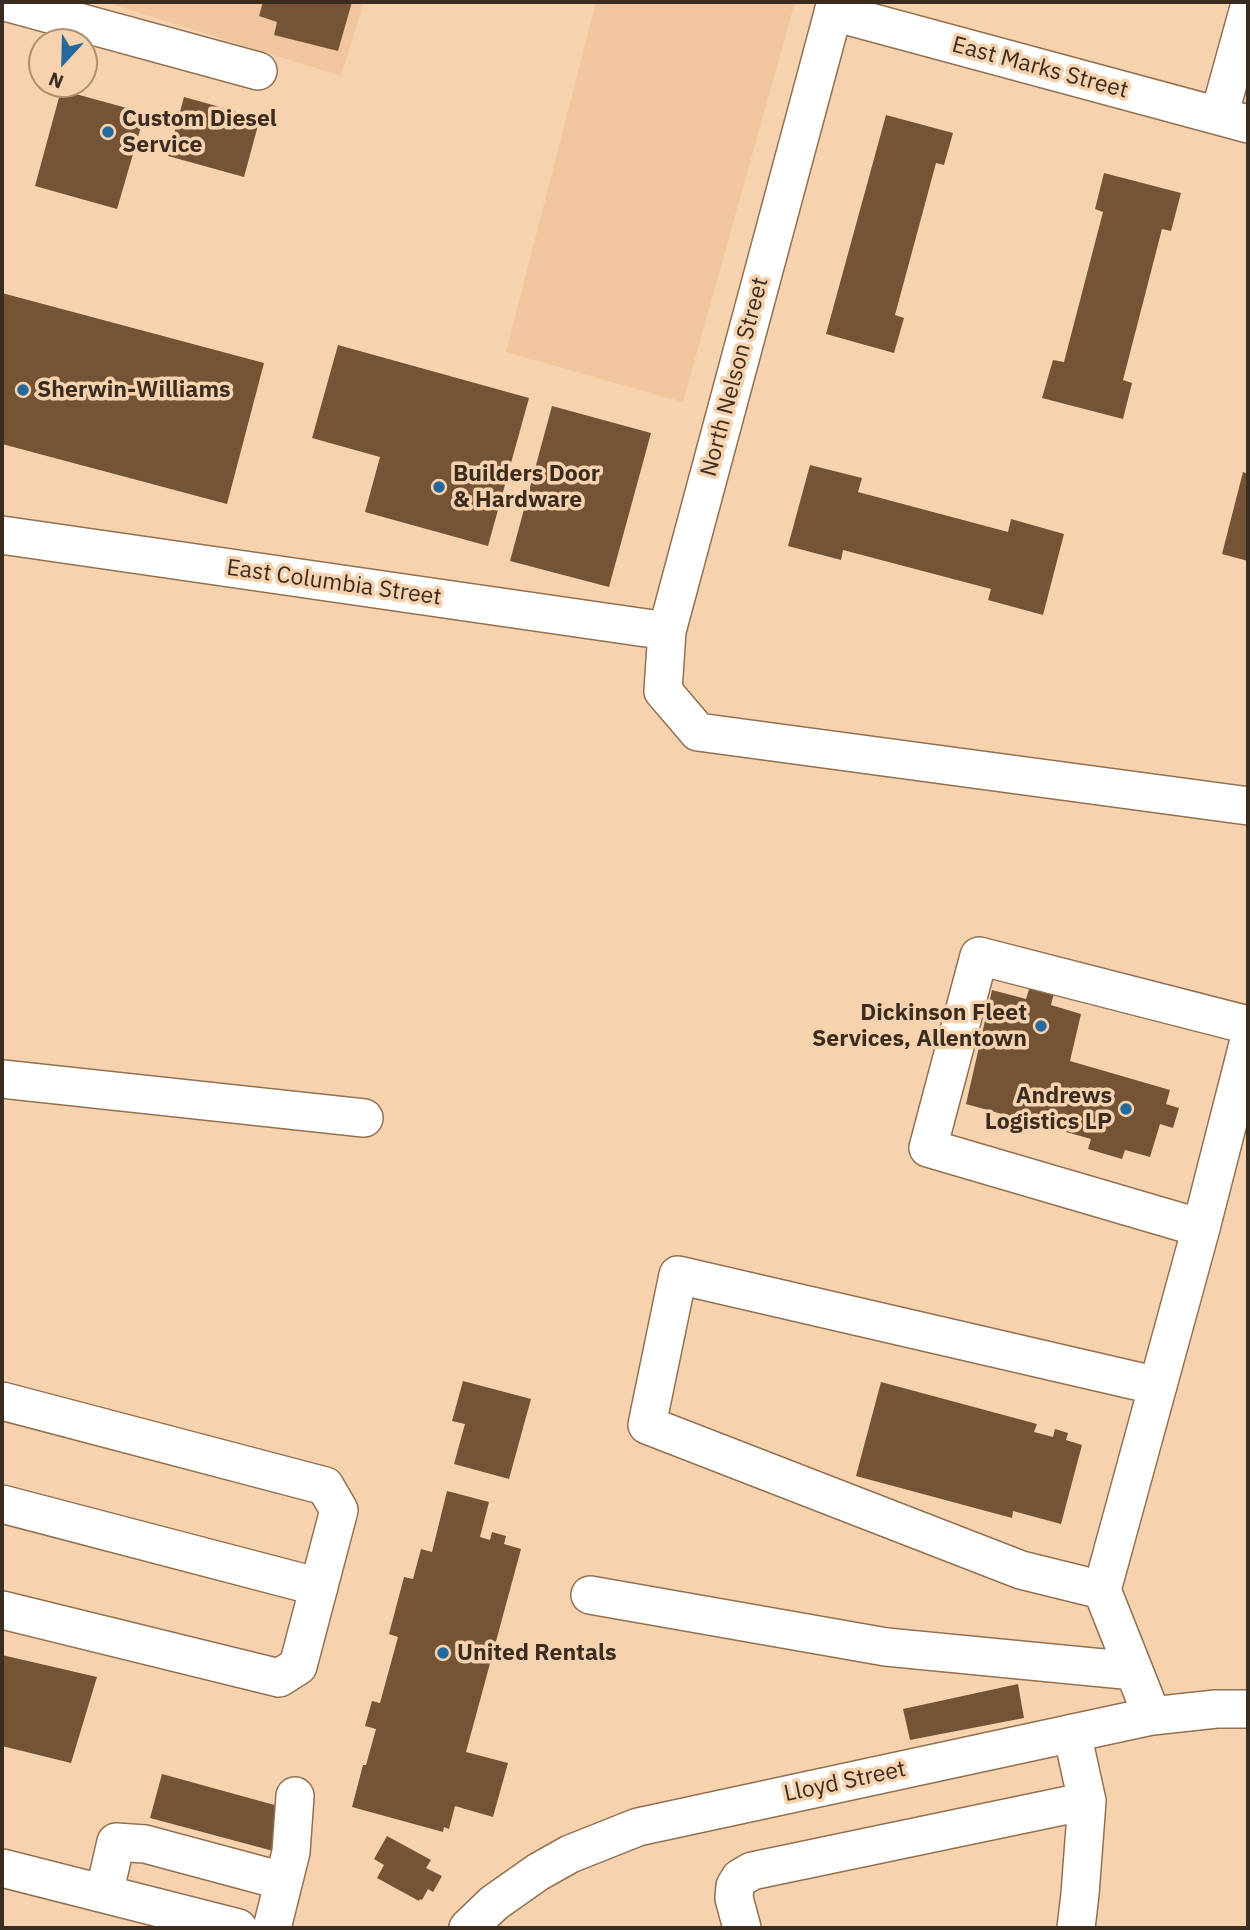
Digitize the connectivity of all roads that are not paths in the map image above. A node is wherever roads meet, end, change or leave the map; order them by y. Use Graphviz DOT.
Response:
graph roads {
  1 [pos="5,2"];
  2 [pos="834,7"];
  3 [pos="1248,11"];
  4 [pos="258,71"];
  5 [pos="1233,120"];
  6 [pos="2,535"];
  7 [pos="667,631"];
  8 [pos="1248,806"];
  9 [pos="1248,1025"];
  10 [pos="1248,1044"];
  11 [pos="2,1079"];
  12 [pos="364,1118"];
  13 [pos="1201,1228"];
  14 [pos="1158,1386"];
  15 [pos="2,1401"];
  16 [pos="2,1504"];
  17 [pos="319,1587"];
  18 [pos="1102,1590"];
  19 [pos="590,1595"];
  20 [pos="2,1610"];
  21 [pos="1134,1671"];
  22 [pos="1248,1709"];
  23 [pos="1152,1716"];
  24 [pos="1072,1733"];
  25 [pos="295,1796"];
  26 [pos="1087,1801"];
  27 [pos="2,1868"];
  28 [pos="283,1881"];
  29 [pos="104,1894"];
  30 [pos="500,1916"];
  31 [pos="238,1928"];
  32 [pos="272,1928"];
  33 [pos="468,1928"];
  34 [pos="742,1928"];
  35 [pos="1076,1928"];
  1 -- 4 [label="street"];
  2 -- 5 [label="street, East Marks Street"];
  2 -- 7 [label="street, North Nelson Street"];
  3 -- 5 [label="street"];
  6 -- 7 [label="street, East Columbia Street"];
  7 -- 8 [label="street, North Nelson Street"];
  9 -- 13 [label="street"];
  10 -- 13 [label="street"];
  11 -- 12 [label="street"];
  13 -- 14 [label="street"];
  14 -- 18 [label="street"];
  14 -- 18 [label="street"];
  15 -- 17 [label="street"];
  16 -- 17 [label="street"];
  17 -- 20 [label="street"];
  18 -- 21 [label="street"];
  19 -- 21 [label="street"];
  21 -- 23 [label="street"];
  22 -- 23 [label="street, Lloyd Street"];
  23 -- 24 [label="street, Lloyd Street"];
  24 -- 26 [label="street"];
  24 -- 30 [label="street, Lloyd Street"];
  25 -- 28 [label="street"];
  26 -- 34 [label="street"];
  26 -- 35 [label="street"];
  27 -- 29 [label="street"];
  28 -- 29 [label="street"];
  28 -- 32 [label="street"];
  29 -- 31 [label="street"];
  30 -- 33 [label="street, Lloyd Street"];
}
